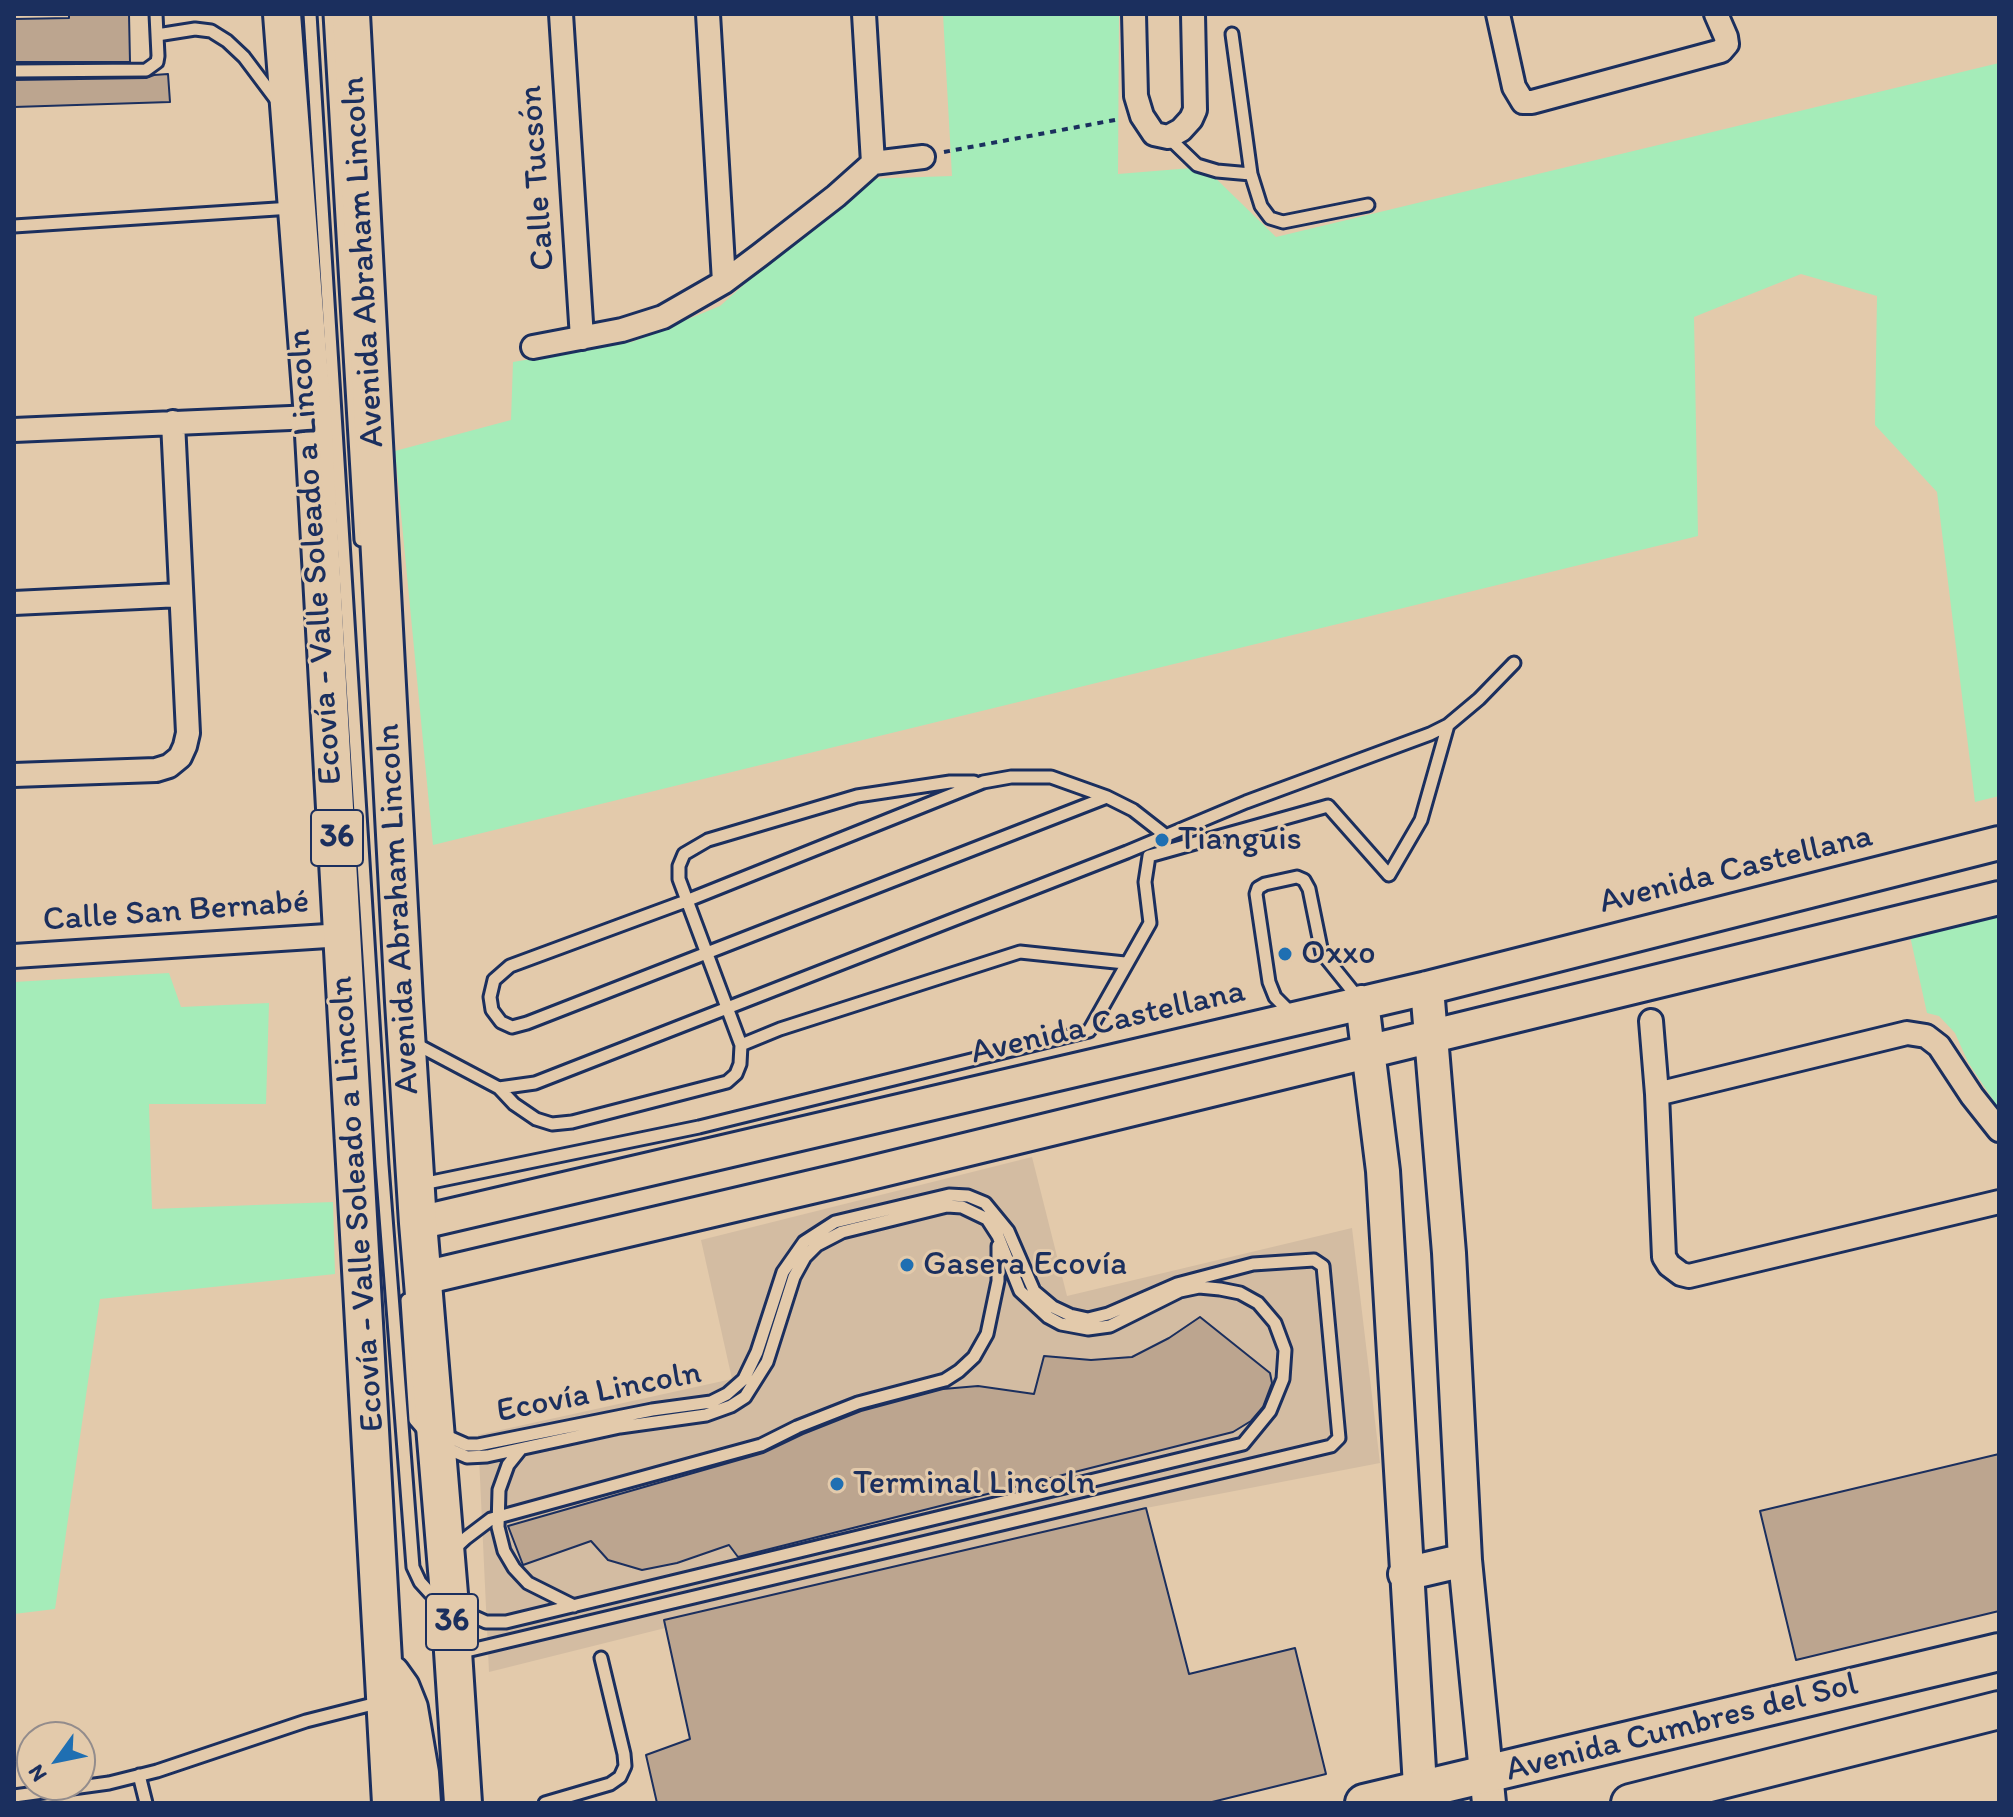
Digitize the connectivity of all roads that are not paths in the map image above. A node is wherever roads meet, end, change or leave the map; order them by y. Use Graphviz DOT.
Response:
graph roads {
  1 [pos="156,14"];
  2 [pos="282,14"];
  3 [pos="310,14"];
  4 [pos="330,14"];
  5 [pos="351,14"];
  6 [pos="561,14"];
  7 [pos="708,14"];
  8 [pos="864,14"];
  9 [pos="1134,14"];
  10 [pos="1193,14"];
  11 [pos="1498,14"];
  12 [pos="1716,14"];
  13 [pos="1232,34"];
  14 [pos="157,35"];
  15 [pos="14,71"];
  16 [pos="290,118"];
  17 [pos="1168,137"];
  18 [pos="923,157"];
  19 [pos="873,163"];
  20 [pos="1251,174"];
  21 [pos="1368,205"];
  22 [pos="297,208"];
  23 [pos="14,226"];
  24 [pos="724,282"];
  25 [pos="582,338"];
  26 [pos="533,347"];
  27 [pos="313,417"];
  28 [pos="173,422"];
  29 [pos="14,430"];
  30 [pos="362,557"];
  31 [pos="181,595"];
  32 [pos="14,603"];
  33 [pos="1514,663"];
  34 [pos="1448,725"];
  35 [pos="14,775"];
  36 [pos="983,782"];
  37 [pos="1107,797"];
  38 [pos="1165,835"];
  39 [pos="1999,843"];
  40 [pos="1999,898"];
  41 [pos="686,901"];
  42 [pos="1661,927"];
  43 [pos="343,935"];
  44 [pos="705,952"];
  45 [pos="14,956"];
  46 [pos="1125,963"];
  47 [pos="1674,976"];
  48 [pos="1427,988"];
  49 [pos="1362,1002"];
  50 [pos="728,1007"];
  51 [pos="1296,1018"];
  52 [pos="1651,1021"];
  53 [pos="1430,1037"];
  54 [pos="406,1040"];
  55 [pos="741,1045"];
  56 [pos="1369,1050"];
  57 [pos="499,1088"];
  58 [pos="1657,1094"];
  59 [pos="1999,1130"];
  60 [pos="392,1170"];
  61 [pos="1999,1202"];
  62 [pos="995,1214"];
  63 [pos="418,1223"];
  64 [pos="998,1236"];
  65 [pos="414,1282"];
  66 [pos="436,1435"];
  67 [pos="520,1449"];
  68 [pos="498,1517"];
  69 [pos="445,1559"];
  70 [pos="1465,1560"];
  71 [pos="1405,1574"];
  72 [pos="450,1606"];
  73 [pos="574,1606"];
  74 [pos="1999,1652"];
  75 [pos="454,1654"];
  76 [pos="601,1658"];
  77 [pos="383,1663"];
  78 [pos="385,1701"];
  79 [pos="1999,1710"];
  80 [pos="139,1775"];
  81 [pos="1488,1789"];
  82 [pos="14,1796"];
  83 [pos="1420,1796"];
  84 [pos="146,1803"];
  85 [pos="391,1803"];
  86 [pos="422,1803"];
  87 [pos="463,1803"];
  88 [pos="545,1803"];
  89 [pos="1364,1803"];
  90 [pos="1630,1803"];
  1 -- 14 [label="lane"];
  2 -- 16 [label="main road, 36"];
  3 -- 60 [label="lane, Ecovía - Valle Soleado a Lincoln"];
  4 -- 30 [label="lane"];
  5 -- 54 [label="main road, Avenida Abraham Lincoln / 36"];
  6 -- 25 [label="street, Calle Tucsón"];
  7 -- 24 [label="street"];
  8 -- 19 [label="street"];
  9 -- 17 [label="street"];
  10 -- 17 [label="street"];
  11 -- 12 [label="street"];
  13 -- 20 [label="lane"];
  14 -- 15 [label="lane"];
  14 -- 16 [label="lane"];
  16 -- 22 [label="main road, 36"];
  17 -- 20 [label="lane"];
  18 -- 19 [label="street"];
  19 -- 24 [label="street"];
  20 -- 21 [label="lane"];
  22 -- 23 [label="lane"];
  22 -- 27 [label="main road, 36"];
  24 -- 25 [label="street"];
  25 -- 26 [label="street"];
  27 -- 28 [label="street"];
  27 -- 43 [label="main road, 36"];
  28 -- 29 [label="street"];
  28 -- 31 [label="street"];
  31 -- 32 [label="street"];
  31 -- 35 [label="street"];
  33 -- 34 [label="lane"];
  34 -- 38 [label="lane"];
  34 -- 46 [label="lane"];
  36 -- 37 [label="lane"];
  36 -- 41 [label="lane"];
  36 -- 41 [label="lane"];
  37 -- 38 [label="lane"];
  37 -- 44 [label="lane"];
  38 -- 50 [label="lane"];
  39 -- 42 [label="street, Avenida Castellana"];
  40 -- 47 [label="street"];
  41 -- 44 [label="lane"];
  41 -- 44 [label="lane"];
  42 -- 47 [label="street"];
  42 -- 48 [label="street, Avenida Castellana"];
  43 -- 45 [label="street, Calle San Bernabé"];
  43 -- 60 [label="main road, 36"];
  44 -- 50 [label="lane"];
  46 -- 55 [label="lane"];
  46 -- 60 [label="lane"];
  47 -- 53 [label="street"];
  48 -- 49 [label="street, Avenida Castellana"];
  48 -- 53 [label="street"];
  49 -- 51 [label="street, Avenida Castellana"];
  49 -- 51 [label="lane"];
  49 -- 56 [label="street"];
  50 -- 55 [label="lane"];
  50 -- 57 [label="lane"];
  51 -- 63 [label="street, Avenida Castellana"];
  52 -- 58 [label="street"];
  53 -- 56 [label="street"];
  53 -- 70 [label="street"];
  54 -- 57 [label="lane"];
  54 -- 60 [label="main road, Avenida Abraham Lincoln / 36"];
  55 -- 57 [label="lane"];
  56 -- 65 [label="street"];
  56 -- 71 [label="street"];
  58 -- 59 [label="street"];
  58 -- 61 [label="street"];
  60 -- 63 [label="main road, Avenida Abraham Lincoln / 36"];
  60 -- 72 [label="lane, Ecovía - Valle Soleado a Lincoln"];
  60 -- 77 [label="main road, 36"];
  62 -- 64 [label="lane"];
  62 -- 66 [label="lane, Ecovía Lincoln"];
  62 -- 75 [label="lane"];
  63 -- 65 [label="main road, Avenida Abraham Lincoln / 36"];
  64 -- 67 [label="lane"];
  64 -- 68 [label="lane"];
  64 -- 73 [label="lane, Ecovía - Valle Soleado a Lincoln"];
  65 -- 66 [label="main road, Avenida Abraham Lincoln / 36"];
  66 -- 67 [label="lane"];
  66 -- 69 [label="main road, Avenida Abraham Lincoln / 36"];
  67 -- 68 [label="lane"];
  68 -- 69 [label="lane"];
  68 -- 73 [label="lane"];
  69 -- 72 [label="main road, Avenida Abraham Lincoln / 36"];
  70 -- 71 [label="street"];
  70 -- 81 [label="street"];
  71 -- 83 [label="street"];
  72 -- 73 [label="lane, Ecovía - Valle Soleado a Lincoln"];
  72 -- 75 [label="main road, Avenida Abraham Lincoln / 36"];
  74 -- 81 [label="main road, Avenida Cumbres del Sol"];
  75 -- 87 [label="main road, Avenida Abraham Lincoln / 36"];
  76 -- 88 [label="lane"];
  77 -- 78 [label="main road, 36"];
  77 -- 86 [label="main road"];
  78 -- 80 [label="lane"];
  78 -- 85 [label="main road, 36"];
  79 -- 90 [label="main road, Avenida Cumbres del Sol"];
  80 -- 82 [label="lane"];
  80 -- 84 [label="lane"];
  81 -- 83 [label="main road, Avenida Cumbres del Sol"];
  83 -- 89 [label="main road, Avenida Cumbres del Sol"];
}
